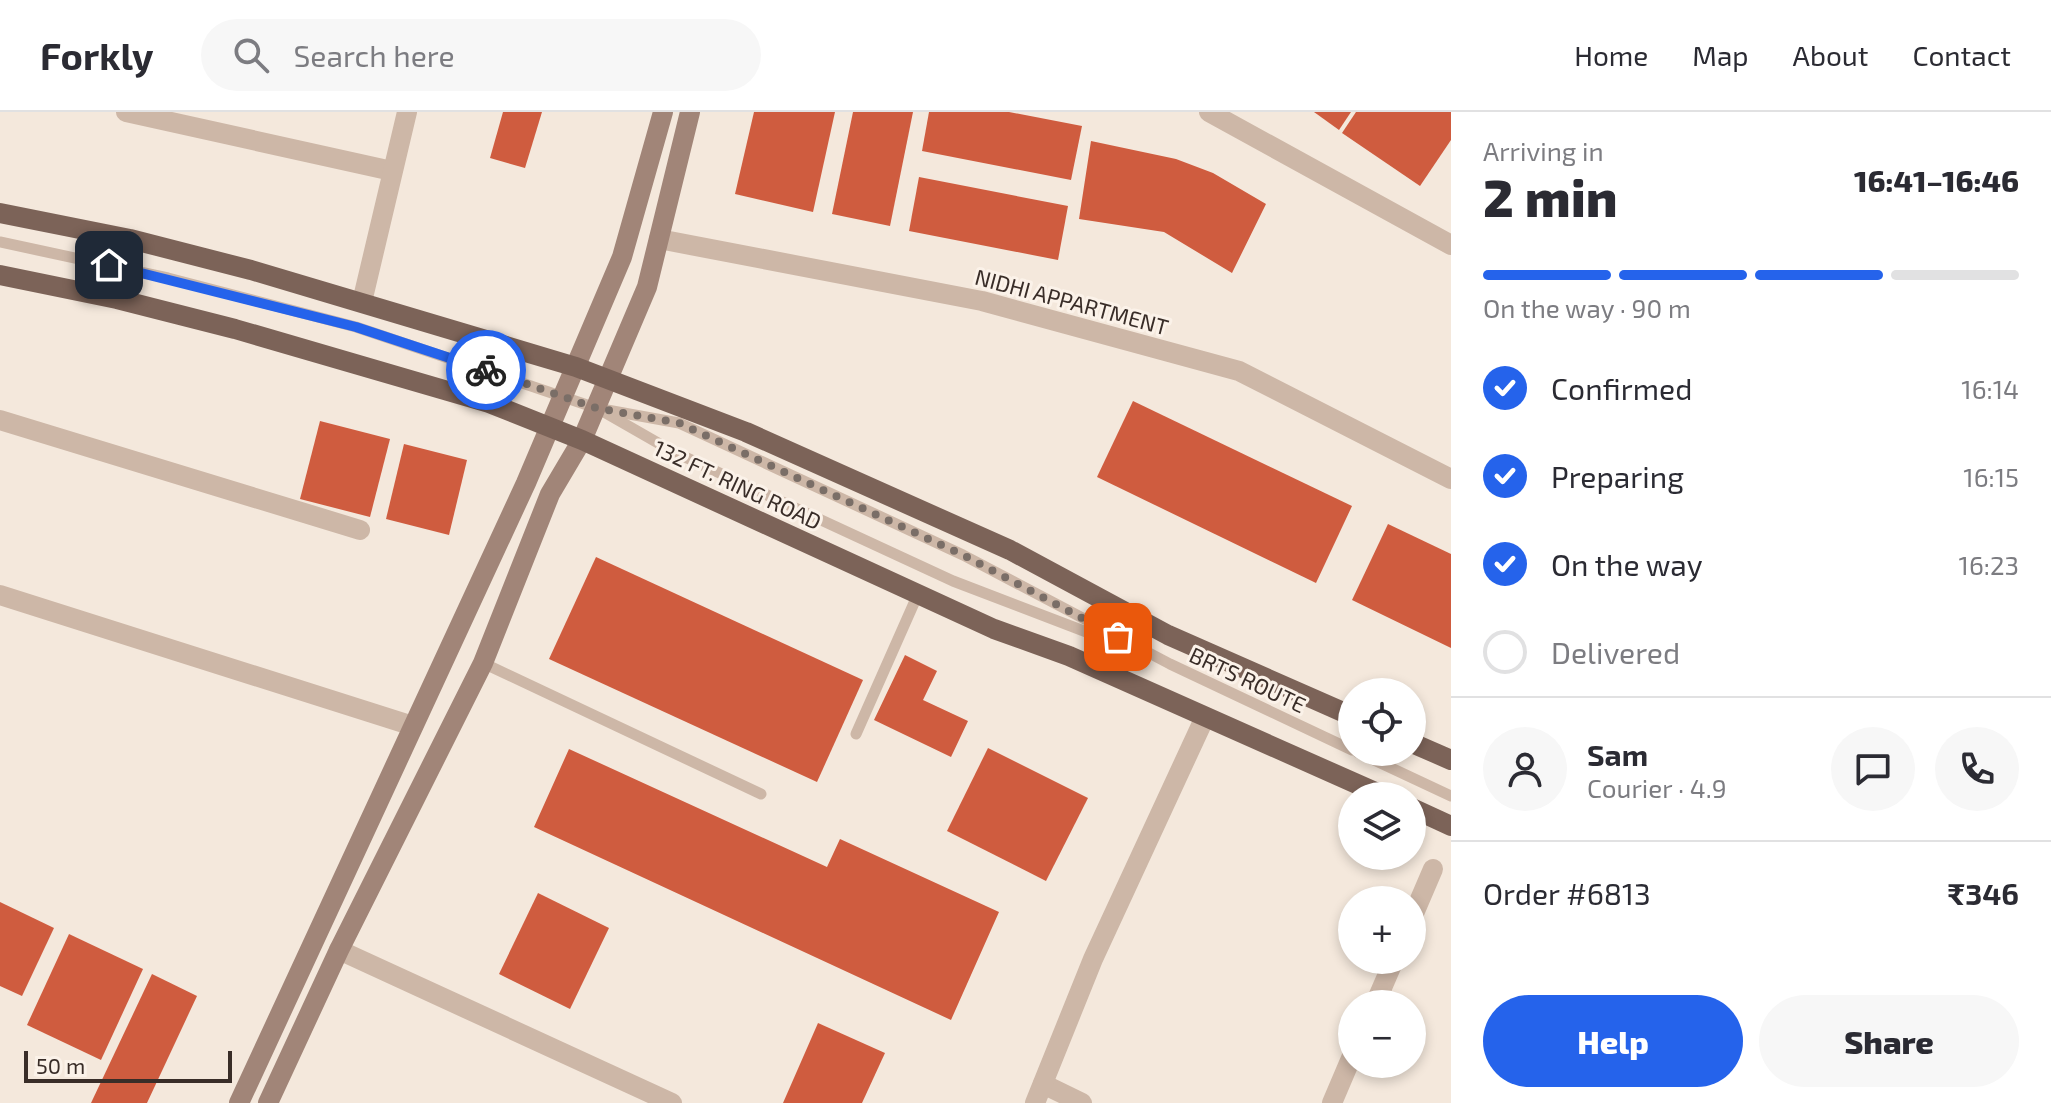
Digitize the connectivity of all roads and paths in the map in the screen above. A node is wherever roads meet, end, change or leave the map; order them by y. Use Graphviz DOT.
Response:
graph roads {
  1 [pos="126,112"];
  2 [pos="407,112"];
  3 [pos="663,112"];
  4 [pos="690,112"];
  5 [pos="1209,112"];
  6 [pos="186,118"];
  7 [pos="392,171"];
  8 [pos="0,213"];
  9 [pos="659,239"];
  10 [pos="0,242"];
  11 [pos="1451,245"];
  12 [pos="0,275"];
  13 [pos="362,302"];
  14 [pos="576,367"];
  15 [pos="608,379"];
  16 [pos="563,396"];
  17 [pos="596,408"];
  18 [pos="0,420"];
  19 [pos="550,427"];
  20 [pos="582,440"];
  21 [pos="1451,479"];
  22 [pos="360,530"];
  23 [pos="918,594"];
  24 [pos="0,595"];
  25 [pos="483,663"];
  26 [pos="1170,664"];
  27 [pos="1338,710"];
  28 [pos="1205,717"];
  29 [pos="413,726"];
  30 [pos="856,734"];
  31 [pos="1338,743"];
  32 [pos="1426,749"];
  33 [pos="1451,760"];
  34 [pos="1386,766"];
  35 [pos="1352,782"];
  36 [pos="761,794"];
  37 [pos="1451,796"];
  38 [pos="1426,814"];
  39 [pos="1451,826"];
  40 [pos="1433,869"];
  41 [pos="1426,886"];
  42 [pos="339,950"];
  43 [pos="1343,1078"];
  44 [pos="1039,1094"];
  45 [pos="239,1103"];
  46 [pos="268,1103"];
  47 [pos="672,1103"];
  48 [pos="1082,1103"];
  49 [pos="1332,1103"];
  1 -- 6 [label="street"];
  2 -- 7 [label="street"];
  3 -- 14 [label="main road"];
  4 -- 9 [label="main road"];
  5 -- 11 [label="street"];
  6 -- 7 [label="street"];
  7 -- 13 [label="street"];
  8 -- 13 [label="main road, 132 FT. RING ROAD"];
  9 -- 15 [label="main road"];
  9 -- 21 [label="street, NIDHI APPARTMENT"];
  10 -- 16 [label="lane"];
  12 -- 19 [label="main road, 132 FT. RING ROAD"];
  13 -- 14 [label="main road, 132 FT. RING ROAD"];
  14 -- 15 [label="main road, 132 FT. RING ROAD"];
  14 -- 16 [label="main road"];
  15 -- 17 [label="main road"];
  15 -- 27 [label="main road, 132 FT. RING ROAD"];
  16 -- 17 [label="lane"];
  16 -- 19 [label="main road"];
  17 -- 20 [label="main road"];
  17 -- 26 [label="lane"];
  17 -- 26 [label="lane"];
  18 -- 22 [label="street"];
  19 -- 20 [label="main road, 132 FT. RING ROAD"];
  19 -- 29 [label="main road"];
  20 -- 23 [label="main road, 132 FT. RING ROAD"];
  20 -- 25 [label="main road"];
  23 -- 28 [label="main road, 132 FT. RING ROAD"];
  23 -- 30 [label="lane"];
  24 -- 29 [label="street"];
  25 -- 36 [label="lane"];
  25 -- 42 [label="main road"];
  26 -- 31 [label="lane, BRTS ROUTE"];
  28 -- 35 [label="main road, 132 FT. RING ROAD"];
  28 -- 44 [label="street"];
  29 -- 45 [label="main road"];
  32 -- 33 [label="main road"];
  34 -- 37 [label="lane, BRTS ROUTE"];
  38 -- 39 [label="main road"];
  40 -- 41 [label="street"];
  42 -- 46 [label="main road"];
  42 -- 47 [label="street"];
  43 -- 49 [label="street"];
  44 -- 48 [label="street"];
}
